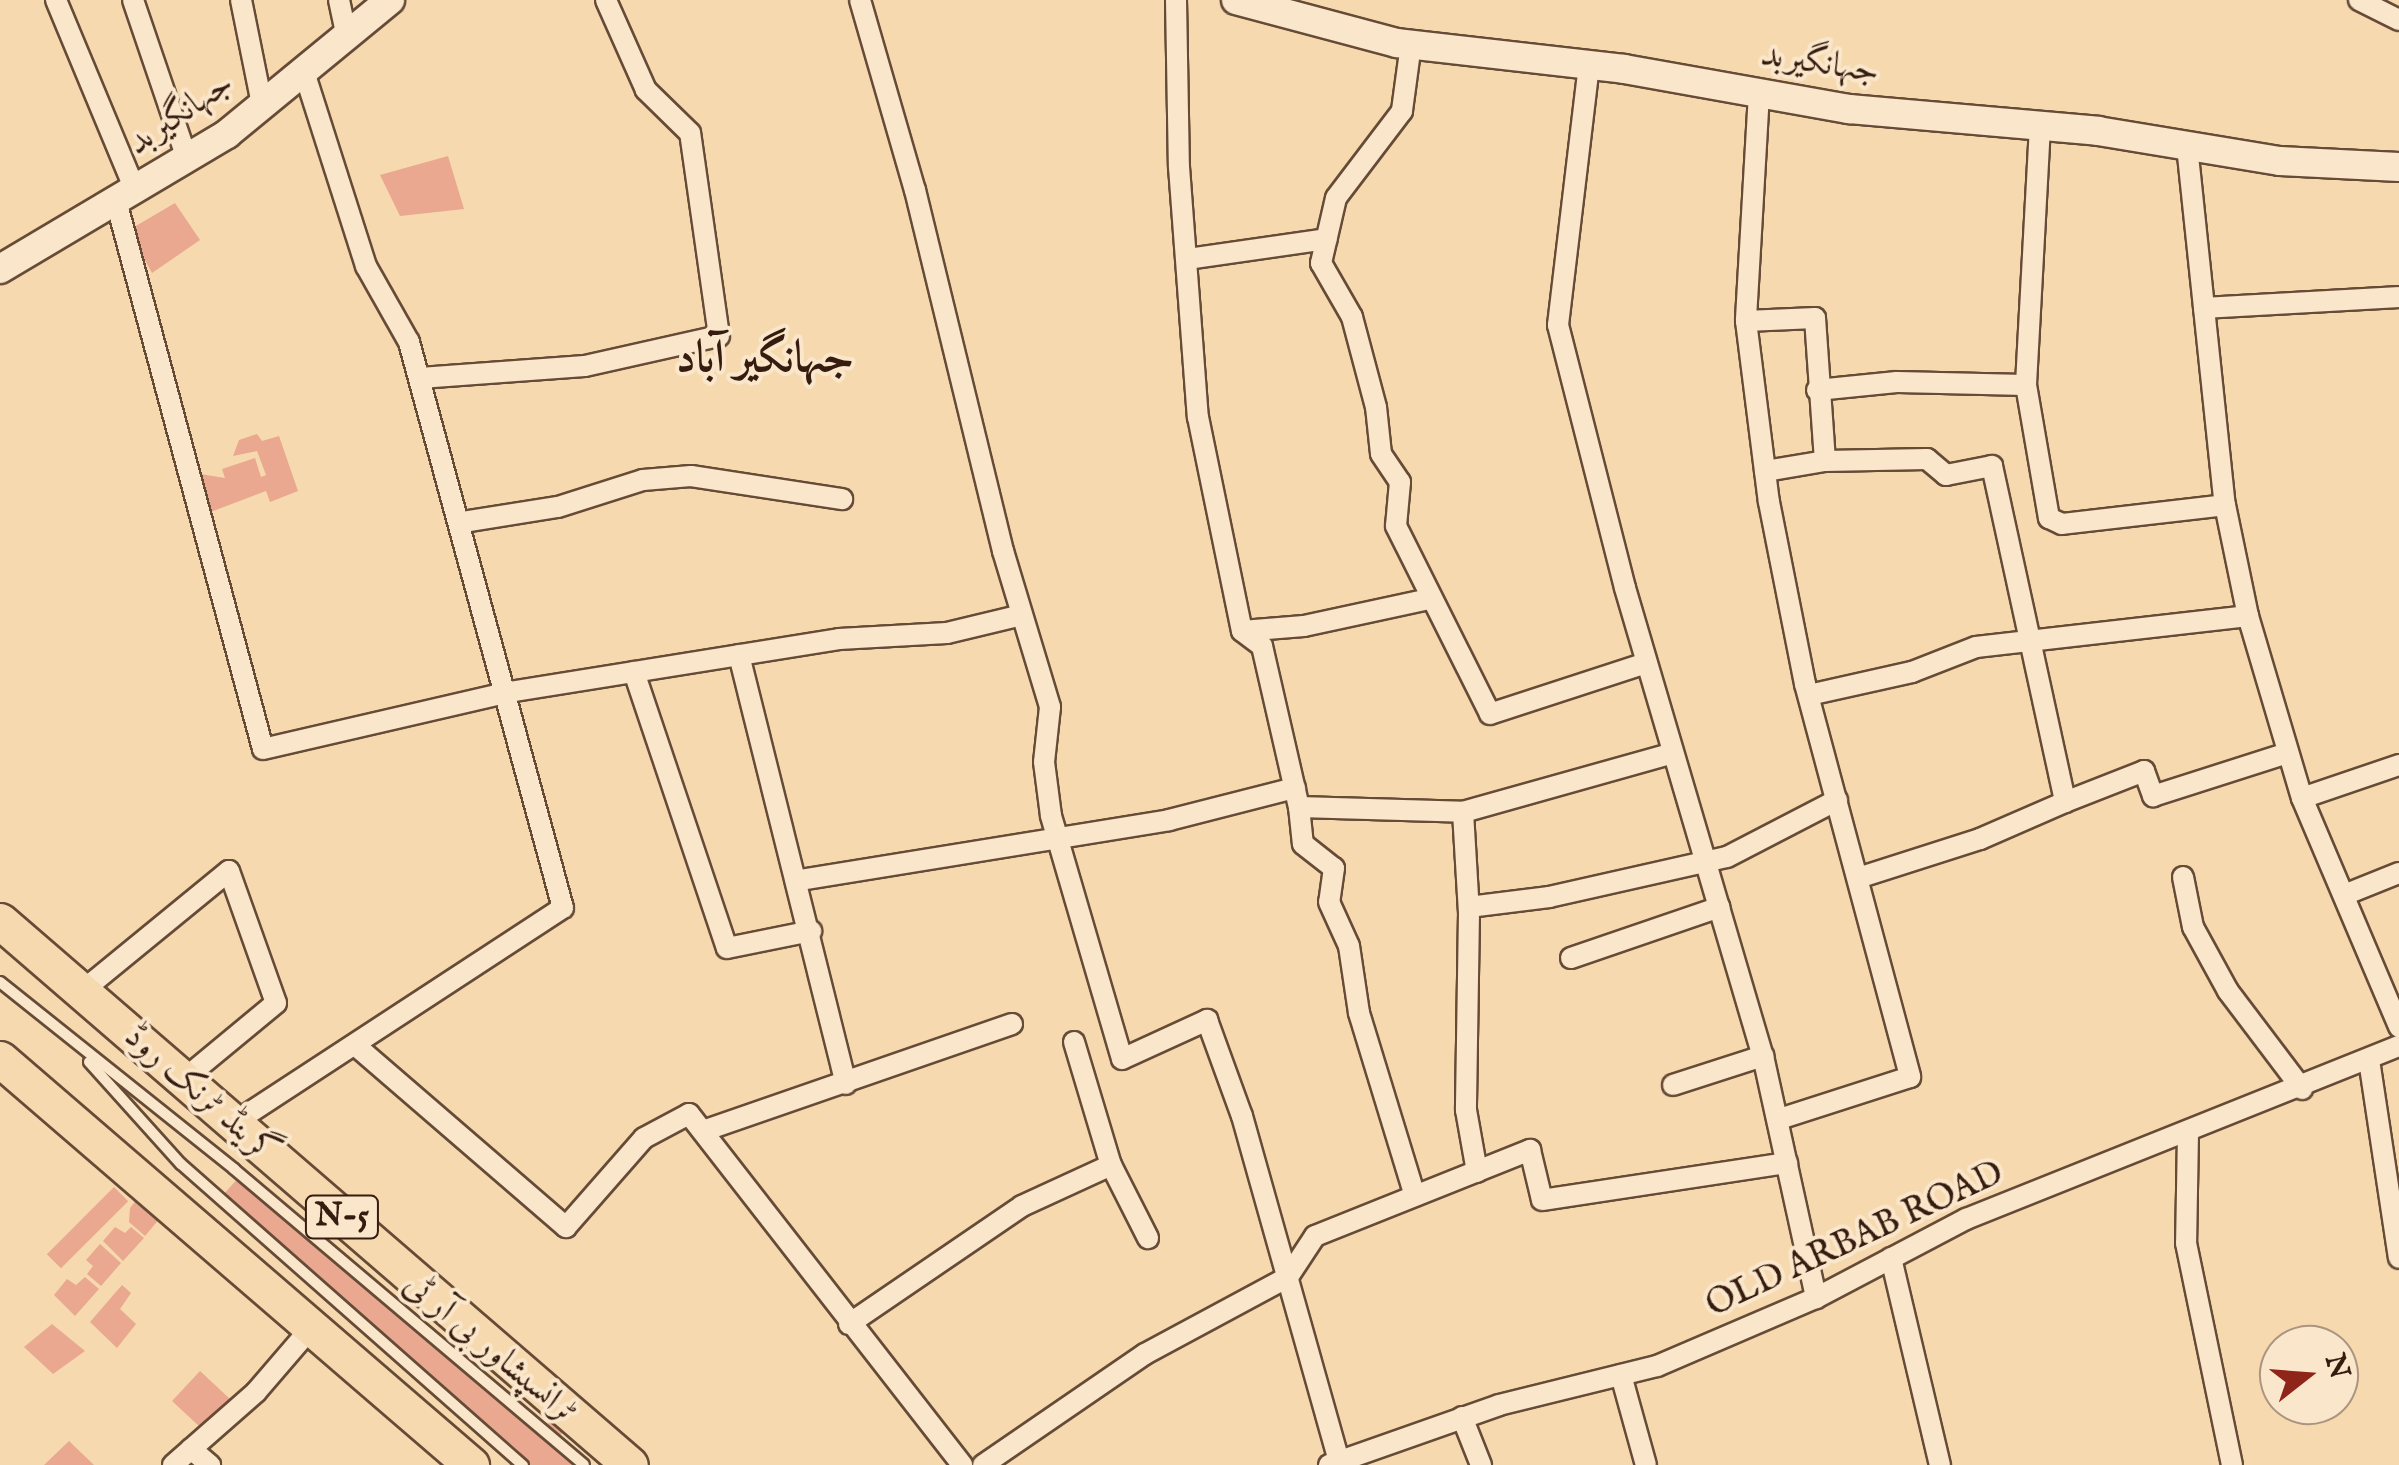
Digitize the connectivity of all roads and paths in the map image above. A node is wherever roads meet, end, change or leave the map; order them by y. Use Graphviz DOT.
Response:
graph roads {
  1 [pos="56,0"];
  2 [pos="133,0"];
  3 [pos="241,0"];
  4 [pos="339,0"];
  5 [pos="390,0"];
  6 [pos="606,0"];
  7 [pos="860,0"];
  8 [pos="1176,0"];
  9 [pos="1236,0"];
  10 [pos="2359,0"];
  11 [pos="2399,20"];
  12 [pos="346,33"];
  13 [pos="1412,44"];
  14 [pos="1589,65"];
  15 [pos="303,69"];
  16 [pos="1759,93"];
  17 [pos="262,104"];
  18 [pos="2040,126"];
  19 [pos="2188,146"];
  20 [pos="187,158"];
  21 [pos="2399,166"];
  22 [pos="126,195"];
  23 [pos="1327,239"];
  24 [pos="1188,259"];
  25 [pos="0,268"];
  26 [pos="2399,297"];
  27 [pos="2204,308"];
  28 [pos="1746,321"];
  29 [pos="420,378"];
  30 [pos="2026,385"];
  31 [pos="1817,390"];
  32 [pos="1825,461"];
  33 [pos="1765,471"];
  34 [pos="842,499"];
  35 [pos="2224,506"];
  36 [pos="463,522"];
  37 [pos="1430,599"];
  38 [pos="1022,615"];
  39 [pos="2248,616"];
  40 [pos="1242,631"];
  41 [pos="2029,638"];
  42 [pos="739,655"];
  43 [pos="1646,663"];
  44 [pos="634,672"];
  45 [pos="510,692"];
  46 [pos="1809,696"];
  47 [pos="1673,752"];
  48 [pos="2288,754"];
  49 [pos="2399,765"];
  50 [pos="1297,798"];
  51 [pos="2302,798"];
  52 [pos="1836,800"];
  53 [pos="2065,802"];
  54 [pos="1463,812"];
  55 [pos="1056,835"];
  56 [pos="1702,860"];
  57 [pos="2399,873"];
  58 [pos="2182,877"];
  59 [pos="1858,878"];
  60 [pos="800,880"];
  61 [pos="2344,894"];
  62 [pos="1720,906"];
  63 [pos="1469,907"];
  64 [pos="0,921"];
  65 [pos="812,932"];
  66 [pos="1571,958"];
  67 [pos="0,982"];
  68 [pos="81,992"];
  69 [pos="1012,1024"];
  70 [pos="2399,1027"];
  71 [pos="1074,1042"];
  72 [pos="355,1045"];
  73 [pos="2399,1046"];
  74 [pos="79,1050"];
  75 [pos="1763,1056"];
  76 [pos="0,1059"];
  77 [pos="2369,1060"];
  78 [pos="183,1080"];
  79 [pos="846,1084"];
  80 [pos="1673,1085"];
  81 [pos="2302,1089"];
  82 [pos="1779,1119"];
  83 [pos="234,1124"];
  84 [pos="703,1131"];
  85 [pos="2188,1133"];
  86 [pos="1787,1163"];
  87 [pos="1111,1165"];
  88 [pos="1476,1172"];
  89 [pos="1416,1196"];
  90 [pos="1148,1238"];
  91 [pos="1892,1258"];
  92 [pos="2399,1258"];
  93 [pos="1288,1276"];
  94 [pos="1816,1298"];
  95 [pos="849,1324"];
  96 [pos="312,1327"];
  97 [pos="1621,1375"];
  98 [pos="1462,1417"];
  99 [pos="192,1449"];
  100 [pos="1334,1463"];
  101 [pos="173,1465"];
  102 [pos="210,1465"];
  103 [pos="471,1465"];
  104 [pos="523,1465"];
  105 [pos="584,1465"];
  106 [pos="630,1465"];
  107 [pos="962,1465"];
  108 [pos="982,1465"];
  109 [pos="1482,1465"];
  110 [pos="1646,1465"];
  111 [pos="1940,1465"];
  112 [pos="2232,1465"];
  1 -- 22 [label="street"];
  2 -- 20 [label="street"];
  3 -- 17 [label="street"];
  4 -- 12 [label="street"];
  5 -- 12 [label="street, جہانگیربد"];
  6 -- 29 [label="street"];
  7 -- 38 [label="street"];
  8 -- 24 [label="street"];
  9 -- 13 [label="street, جہانگیربد"];
  10 -- 11 [label="street"];
  12 -- 15 [label="street, جہانگیربد"];
  13 -- 14 [label="street, جہانگیربد"];
  13 -- 23 [label="street"];
  14 -- 16 [label="street, جہانگیربد"];
  14 -- 43 [label="street"];
  15 -- 17 [label="street, جہانگیربد"];
  15 -- 29 [label="street"];
  16 -- 18 [label="street, جہانگیربد"];
  16 -- 28 [label="street"];
  17 -- 20 [label="street, جہانگیربد"];
  18 -- 19 [label="street, جہانگیربد"];
  18 -- 30 [label="street"];
  19 -- 21 [label="street, جہانگیربد"];
  19 -- 27 [label="street"];
  20 -- 22 [label="street, جہانگیربد"];
  22 -- 25 [label="street, جہانگیربد"];
  22 -- 45 [label="street"];
  23 -- 24 [label="street"];
  23 -- 37 [label="street"];
  24 -- 40 [label="street"];
  26 -- 27 [label="street"];
  27 -- 35 [label="street"];
  28 -- 31 [label="street"];
  28 -- 33 [label="street"];
  29 -- 36 [label="street"];
  30 -- 31 [label="street"];
  30 -- 35 [label="street"];
  31 -- 32 [label="street"];
  32 -- 33 [label="street"];
  32 -- 41 [label="street"];
  33 -- 46 [label="street"];
  34 -- 36 [label="street"];
  35 -- 39 [label="street"];
  36 -- 45 [label="street"];
  37 -- 40 [label="street"];
  37 -- 43 [label="street"];
  38 -- 42 [label="street"];
  38 -- 55 [label="street"];
  39 -- 41 [label="street"];
  39 -- 48 [label="street"];
  40 -- 50 [label="street"];
  41 -- 46 [label="street"];
  41 -- 53 [label="street"];
  42 -- 44 [label="street"];
  42 -- 60 [label="street"];
  43 -- 47 [label="street"];
  44 -- 45 [label="street"];
  44 -- 65 [label="street"];
  45 -- 72 [label="street"];
  46 -- 52 [label="street"];
  47 -- 54 [label="street"];
  47 -- 56 [label="street"];
  48 -- 51 [label="street"];
  48 -- 53 [label="street"];
  49 -- 51 [label="street"];
  50 -- 54 [label="street"];
  50 -- 55 [label="street"];
  50 -- 89 [label="street"];
  51 -- 61 [label="street"];
  52 -- 56 [label="street"];
  52 -- 59 [label="street"];
  53 -- 59 [label="street"];
  54 -- 63 [label="street"];
  55 -- 60 [label="street"];
  55 -- 93 [label="street"];
  56 -- 62 [label="street"];
  56 -- 63 [label="street"];
  57 -- 61 [label="street"];
  58 -- 81 [label="street"];
  59 -- 82 [label="street"];
  60 -- 65 [label="street"];
  61 -- 70 [label="street"];
  62 -- 66 [label="street"];
  62 -- 75 [label="street"];
  63 -- 88 [label="street"];
  64 -- 68 [label="highway, گرینڈ ٹرنک روڈ / N-5"];
  65 -- 79 [label="street"];
  67 -- 74 [label="lane, ٹرانسپشاور بی آر ٹی"];
  68 -- 78 [label="highway, گرینڈ ٹرنک روڈ / N-5"];
  68 -- 78 [label="street"];
  69 -- 79 [label="street"];
  71 -- 87 [label="street"];
  72 -- 83 [label="street"];
  72 -- 84 [label="street"];
  73 -- 77 [label="street, OLD ARBAB ROAD"];
  74 -- 104 [label="lane, ٹرانسپشاور بی آر ٹی"];
  74 -- 105 [label="lane, ٹرانسپشاور بی آر ٹی"];
  75 -- 80 [label="street"];
  75 -- 82 [label="street"];
  76 -- 96 [label="highway"];
  77 -- 81 [label="street, OLD ARBAB ROAD"];
  77 -- 92 [label="street"];
  78 -- 83 [label="highway, گرینڈ ٹرنک روڈ / N-5"];
  79 -- 84 [label="street"];
  81 -- 85 [label="street, OLD ARBAB ROAD"];
  82 -- 86 [label="street"];
  83 -- 106 [label="highway, گرینڈ ٹرنک روڈ / N-5"];
  84 -- 95 [label="street"];
  85 -- 91 [label="street, OLD ARBAB ROAD"];
  85 -- 112 [label="street"];
  86 -- 88 [label="street"];
  86 -- 94 [label="street"];
  87 -- 90 [label="street"];
  87 -- 95 [label="street"];
  88 -- 89 [label="street"];
  89 -- 93 [label="street"];
  91 -- 94 [label="street, OLD ARBAB ROAD"];
  91 -- 111 [label="street"];
  93 -- 100 [label="street"];
  93 -- 108 [label="street"];
  94 -- 97 [label="street, OLD ARBAB ROAD"];
  95 -- 107 [label="street"];
  96 -- 99 [label="street"];
  96 -- 103 [label="highway"];
  97 -- 98 [label="street, OLD ARBAB ROAD"];
  97 -- 110 [label="street"];
  98 -- 100 [label="street, OLD ARBAB ROAD"];
  98 -- 109 [label="street"];
  99 -- 101 [label="street"];
  99 -- 102 [label="street"];
}
